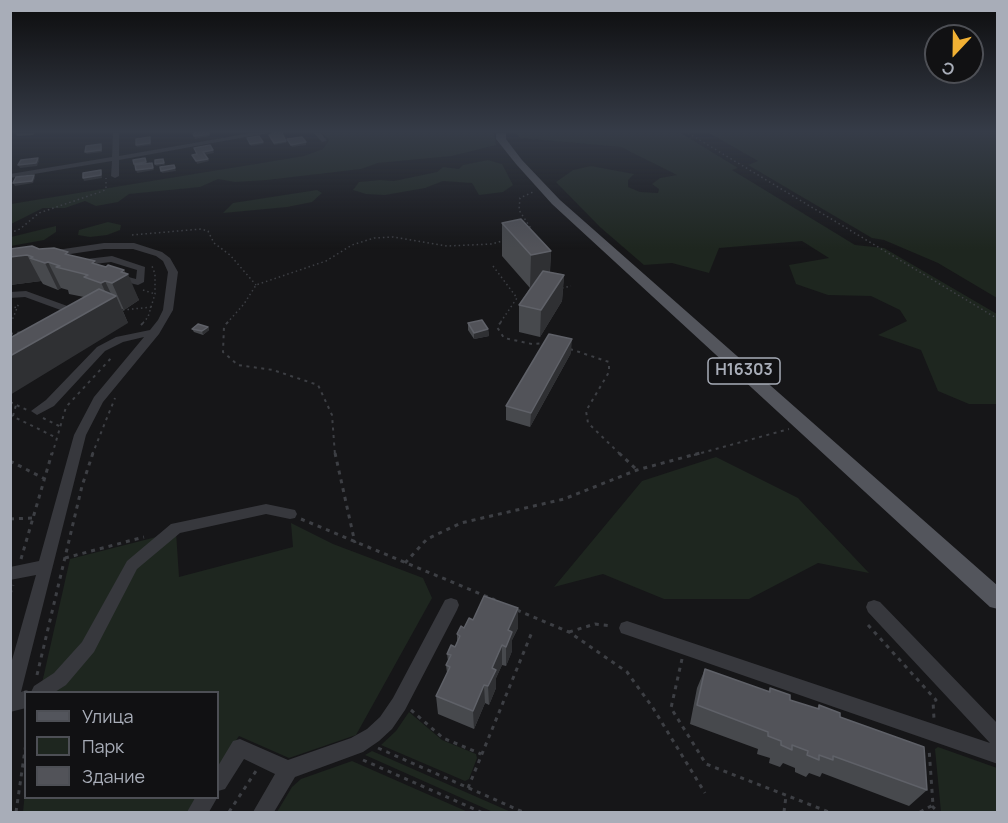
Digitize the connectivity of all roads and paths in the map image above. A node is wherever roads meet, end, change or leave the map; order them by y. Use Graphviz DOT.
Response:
graph roads {
  1 [pos="40,171"];
  2 [pos="115,171"];
  3 [pos="528,171"];
  4 [pos="752,171"];
  5 [pos="10,176"];
  6 [pos="115,176"];
  7 [pos="544,188"];
  8 [pos="10,232"];
  9 [pos="527,234"];
  10 [pos="128,236"];
  11 [pos="513,238"];
  12 [pos="492,244"];
  13 [pos="499,245"];
  14 [pos="82,249"];
  15 [pos="41,255"];
  16 [pos="78,263"];
  17 [pos="493,266"];
  18 [pos="100,271"];
  19 [pos="111,275"];
  20 [pos="256,285"];
  21 [pos="571,286"];
  22 [pos="560,288"];
  23 [pos="10,295"];
  24 [pos="20,302"];
  25 [pos="18,306"];
  26 [pos="152,307"];
  27 [pos="10,308"];
  28 [pos="119,310"];
  29 [pos="86,317"];
  30 [pos="998,319"];
  31 [pos="10,326"];
  32 [pos="31,330"];
  33 [pos="155,332"];
  34 [pos="10,334"];
  35 [pos="547,343"];
  36 [pos="567,349"];
  37 [pos="16,405"];
  38 [pos="37,411"];
  39 [pos="12,416"];
  40 [pos="803,425"];
  41 [pos="57,438"];
  42 [pos="10,461"];
  43 [pos="638,470"];
  44 [pos="45,479"];
  45 [pos="290,514"];
  46 [pos="33,518"];
  47 [pos="10,519"];
  48 [pos="176,528"];
  49 [pos="355,543"];
  50 [pos="65,558"];
  51 [pos="405,563"];
  52 [pos="46,566"];
  53 [pos="10,574"];
  54 [pos="998,600"];
  55 [pos="505,604"];
  56 [pos="451,605"];
  57 [pos="874,607"];
  58 [pos="515,609"];
  59 [pos="868,625"];
  60 [pos="627,628"];
  61 [pos="531,632"];
  62 [pos="569,632"];
  63 [pos="684,647"];
  64 [pos="17,651"];
  65 [pos="43,691"];
  66 [pos="10,702"];
  67 [pos="409,708"];
  68 [pos="932,738"];
  69 [pos="998,738"];
  70 [pos="362,741"];
  71 [pos="342,750"];
  72 [pos="481,754"];
  73 [pos="998,755"];
  74 [pos="24,757"];
  75 [pos="264,759"];
  76 [pos="288,770"];
  77 [pos="219,780"];
  78 [pos="468,788"];
  79 [pos="705,793"];
  80 [pos="786,796"];
  81 [pos="206,799"];
  82 [pos="932,806"];
  83 [pos="16,813"];
  84 [pos="197,813"];
  85 [pos="229,813"];
  86 [pos="263,813"];
  87 [pos="481,813"];
  88 [pos="523,813"];
  89 [pos="784,813"];
  90 [pos="830,813"];
  91 [pos="920,813"];
  92 [pos="938,813"];
  1 -- 5 [label="street"];
  2 -- 6 [label="street"];
  3 -- 7 [label="main road, Н16303"];
  4 -- 30 [label="path"];
  6 -- 8 [label="path"];
  7 -- 9 [label="path"];
  7 -- 40 [label="main road, Н16303"];
  10 -- 20 [label="path"];
  11 -- 12 [label="path"];
  12 -- 13 [label="path"];
  12 -- 20 [label="path"];
  14 -- 15 [label="street"];
  14 -- 16 [label="street"];
  14 -- 33 [label="street"];
  16 -- 18 [label="street"];
  16 -- 19 [label="street"];
  17 -- 35 [label="path"];
  20 -- 49 [label="path"];
  21 -- 22 [label="path"];
  23 -- 29 [label="street"];
  24 -- 25 [label="path"];
  25 -- 27 [label="path"];
  25 -- 31 [label="path"];
  26 -- 28 [label="path"];
  32 -- 34 [label="path"];
  33 -- 38 [label="street"];
  33 -- 52 [label="street"];
  36 -- 43 [label="path"];
  37 -- 39 [label="path"];
  39 -- 41 [label="path"];
  40 -- 43 [label="path"];
  40 -- 54 [label="main road, Н16303"];
  42 -- 44 [label="path"];
  43 -- 51 [label="path"];
  45 -- 48 [label="street"];
  45 -- 49 [label="path"];
  46 -- 47 [label="path"];
  48 -- 50 [label="path"];
  48 -- 65 [label="street"];
  49 -- 51 [label="path"];
  51 -- 55 [label="path"];
  52 -- 53 [label="street"];
  52 -- 64 [label="street"];
  56 -- 70 [label="street"];
  57 -- 69 [label="street"];
  58 -- 62 [label="path"];
  59 -- 68 [label="path"];
  60 -- 62 [label="path"];
  60 -- 63 [label="street"];
  61 -- 72 [label="path"];
  62 -- 79 [label="path"];
  63 -- 68 [label="street"];
  63 -- 80 [label="path"];
  64 -- 66 [label="street"];
  67 -- 72 [label="path"];
  68 -- 73 [label="street"];
  68 -- 82 [label="path"];
  70 -- 71 [label="street"];
  70 -- 78 [label="path"];
  71 -- 76 [label="street"];
  71 -- 87 [label="path"];
  72 -- 78 [label="path"];
  74 -- 83 [label="path"];
  75 -- 76 [label="street"];
  75 -- 77 [label="street"];
  75 -- 85 [label="path"];
  76 -- 86 [label="street"];
  78 -- 88 [label="path"];
  80 -- 89 [label="path"];
  80 -- 90 [label="path"];
  81 -- 84 [label="street"];
  82 -- 91 [label="path"];
  82 -- 92 [label="path"];
}
